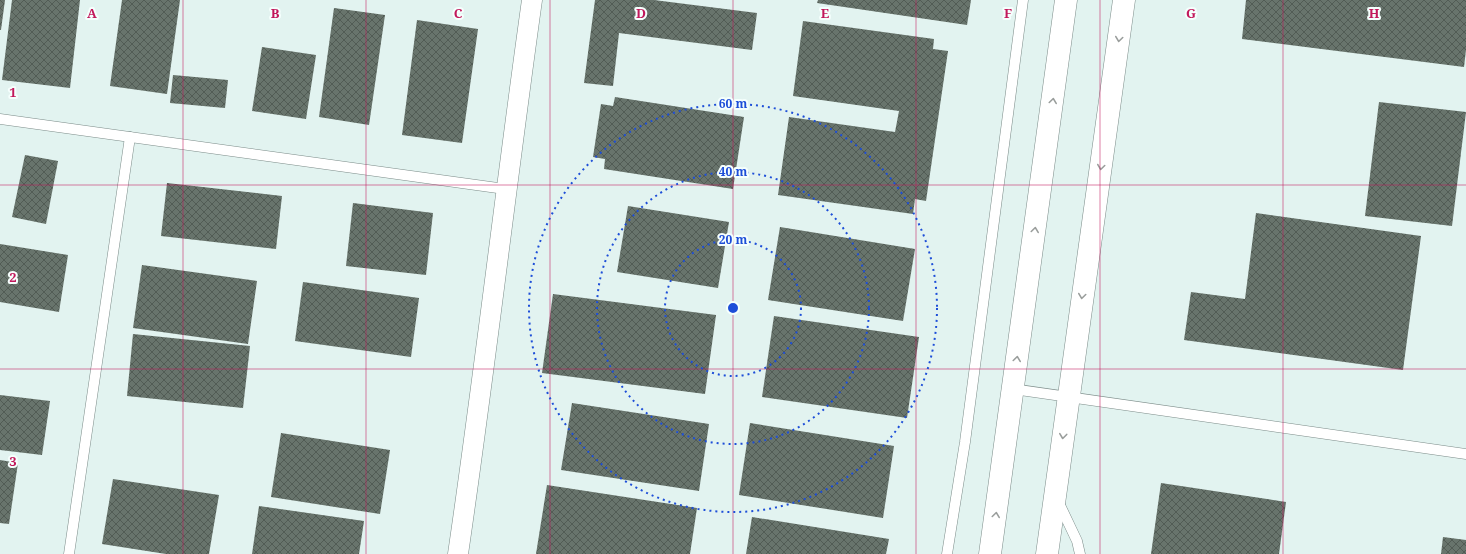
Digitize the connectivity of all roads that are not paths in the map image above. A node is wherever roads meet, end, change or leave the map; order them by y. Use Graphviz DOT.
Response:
graph roads {
  1 [pos="532,0"];
  2 [pos="1023,0"];
  3 [pos="1066,0"];
  4 [pos="1124,0"];
  5 [pos="0,119"];
  6 [pos="130,137"];
  7 [pos="506,189"];
  8 [pos="1013,389"];
  9 [pos="1068,397"];
  10 [pos="1466,454"];
  11 [pos="1055,495"];
  12 [pos="69,554"];
  13 [pos="458,554"];
  14 [pos="947,554"];
  15 [pos="990,554"];
  16 [pos="1048,554"];
  17 [pos="1080,554"];
  1 -- 7 [label="street"];
  2 -- 14 [label="lane"];
  8 -- 3 [label="main road, one-way"];
  4 -- 9 [label="main road, one-way"];
  5 -- 6 [label="lane"];
  6 -- 7 [label="lane"];
  6 -- 12 [label="lane"];
  7 -- 13 [label="street"];
  8 -- 9 [label="lane"];
  15 -- 8 [label="main road, one-way"];
  9 -- 10 [label="lane"];
  9 -- 11 [label="main road, one-way"];
  11 -- 16 [label="main road"];
  11 -- 17 [label="lane"];
}
